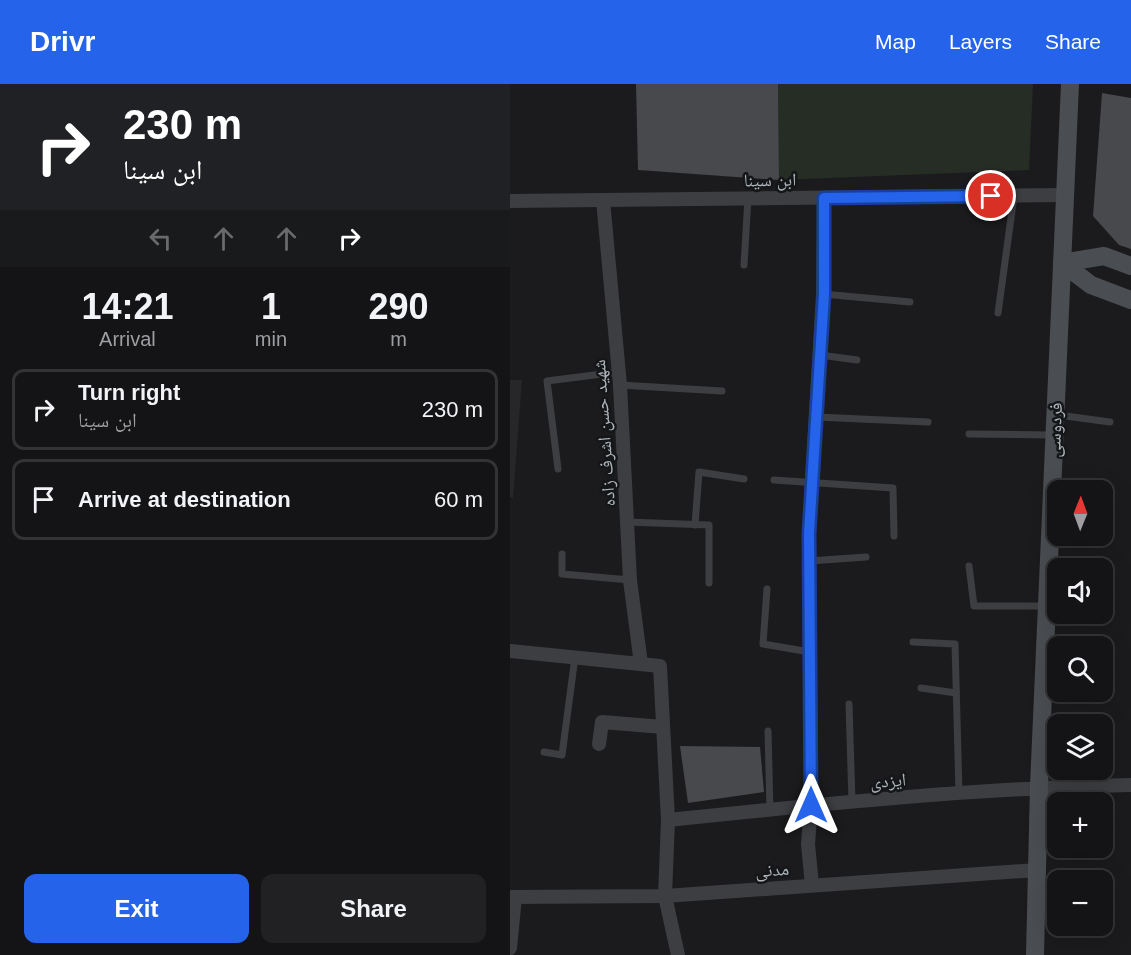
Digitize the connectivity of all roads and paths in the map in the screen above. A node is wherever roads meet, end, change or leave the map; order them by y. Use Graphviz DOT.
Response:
graph roads {
  1 [pos="1070,84"];
  2 [pos="1065,195"];
  3 [pos="1014,196"];
  4 [pos="748,198"];
  5 [pos="824,198"];
  6 [pos="603,200"];
  7 [pos="510,201"];
  8 [pos="1062,263"];
  9 [pos="744,265"];
  10 [pos="1131,266"];
  11 [pos="824,294"];
  12 [pos="1131,300"];
  13 [pos="910,302"];
  14 [pos="998,313"];
  15 [pos="820,355"];
  16 [pos="857,360"];
  17 [pos="619,379"];
  18 [pos="722,391"];
  19 [pos="1055,415"];
  20 [pos="816,417"];
  21 [pos="928,422"];
  22 [pos="1110,422"];
  23 [pos="969,435"];
  24 [pos="1054,435"];
  25 [pos="558,469"];
  26 [pos="744,479"];
  27 [pos="774,480"];
  28 [pos="1054,480"];
  29 [pos="812,484"];
  30 [pos="627,522"];
  31 [pos="695,525"];
  32 [pos="894,536"];
  33 [pos="562,554"];
  34 [pos="866,557"];
  35 [pos="809,561"];
  36 [pos="969,566"];
  37 [pos="630,580"];
  38 [pos="709,583"];
  39 [pos="767,589"];
  40 [pos="1047,606"];
  41 [pos="913,642"];
  42 [pos="510,651"];
  43 [pos="810,652"];
  44 [pos="575,657"];
  45 [pos="640,664"];
  46 [pos="921,688"];
  47 [pos="956,693"];
  48 [pos="849,704"];
  49 [pos="663,728"];
  50 [pos="768,731"];
  51 [pos="599,744"];
  52 [pos="544,752"];
  53 [pos="1131,785"];
  54 [pos="1039,786"];
  55 [pos="959,793"];
  56 [pos="852,802"];
  57 [pos="811,805"];
  58 [pos="770,810"];
  59 [pos="668,820"];
  60 [pos="1037,870"];
  61 [pos="812,885"];
  62 [pos="665,896"];
  63 [pos="513,897"];
  64 [pos="510,948"];
  65 [pos="678,955"];
  66 [pos="1035,955"];
  1 -- 2 [label="street, فردوسی"];
  2 -- 3 [label="street, ابن سینا"];
  2 -- 8 [label="street, فردوسی"];
  3 -- 5 [label="street, ابن سینا"];
  3 -- 14 [label="lane"];
  4 -- 5 [label="street, ابن سینا"];
  4 -- 6 [label="street, ابن سینا"];
  4 -- 9 [label="lane"];
  5 -- 11 [label="street"];
  6 -- 7 [label="street, ابن سینا"];
  6 -- 17 [label="street, شهید حسن اشرف زاده"];
  8 -- 10 [label="street"];
  8 -- 12 [label="street"];
  8 -- 19 [label="street, فردوسی"];
  11 -- 13 [label="lane"];
  11 -- 15 [label="street"];
  15 -- 16 [label="lane"];
  15 -- 20 [label="street"];
  17 -- 18 [label="lane"];
  17 -- 25 [label="lane"];
  17 -- 30 [label="street, شهید حسن اشرف زاده"];
  19 -- 22 [label="lane"];
  19 -- 24 [label="street, فردوسی"];
  20 -- 21 [label="lane"];
  20 -- 29 [label="street"];
  23 -- 24 [label="lane"];
  24 -- 28 [label="street, فردوسی"];
  26 -- 31 [label="lane"];
  27 -- 29 [label="lane"];
  29 -- 32 [label="lane"];
  29 -- 35 [label="street"];
  30 -- 31 [label="lane"];
  30 -- 37 [label="street, شهید حسن اشرف زاده"];
  31 -- 38 [label="lane"];
  33 -- 37 [label="lane"];
  34 -- 35 [label="lane"];
  35 -- 43 [label="street"];
  36 -- 40 [label="lane"];
  37 -- 45 [label="street, شهید حسن اشرف زاده"];
  39 -- 43 [label="lane"];
  40 -- 54 [label="street, فردوسی"];
  41 -- 47 [label="lane"];
  42 -- 44 [label="street"];
  43 -- 57 [label="street"];
  44 -- 45 [label="street"];
  44 -- 52 [label="lane"];
  45 -- 49 [label="street"];
  46 -- 47 [label="lane"];
  47 -- 55 [label="lane"];
  48 -- 56 [label="lane"];
  49 -- 51 [label="street"];
  49 -- 59 [label="street"];
  50 -- 58 [label="lane"];
  53 -- 54 [label="street, ایزدی"];
  54 -- 55 [label="street, ایزدی"];
  54 -- 60 [label="street, فردوسی"];
  55 -- 56 [label="street, ایزدی"];
  56 -- 57 [label="street, ایزدی"];
  57 -- 58 [label="street, ایزدی"];
  57 -- 61 [label="street"];
  58 -- 59 [label="street, ایزدی"];
  59 -- 62 [label="street"];
  60 -- 61 [label="street, مدنی"];
  60 -- 66 [label="street, فردوسی"];
  61 -- 62 [label="street, مدنی"];
  62 -- 63 [label="street, مدنی"];
  62 -- 65 [label="street"];
  63 -- 64 [label="street"];
}
